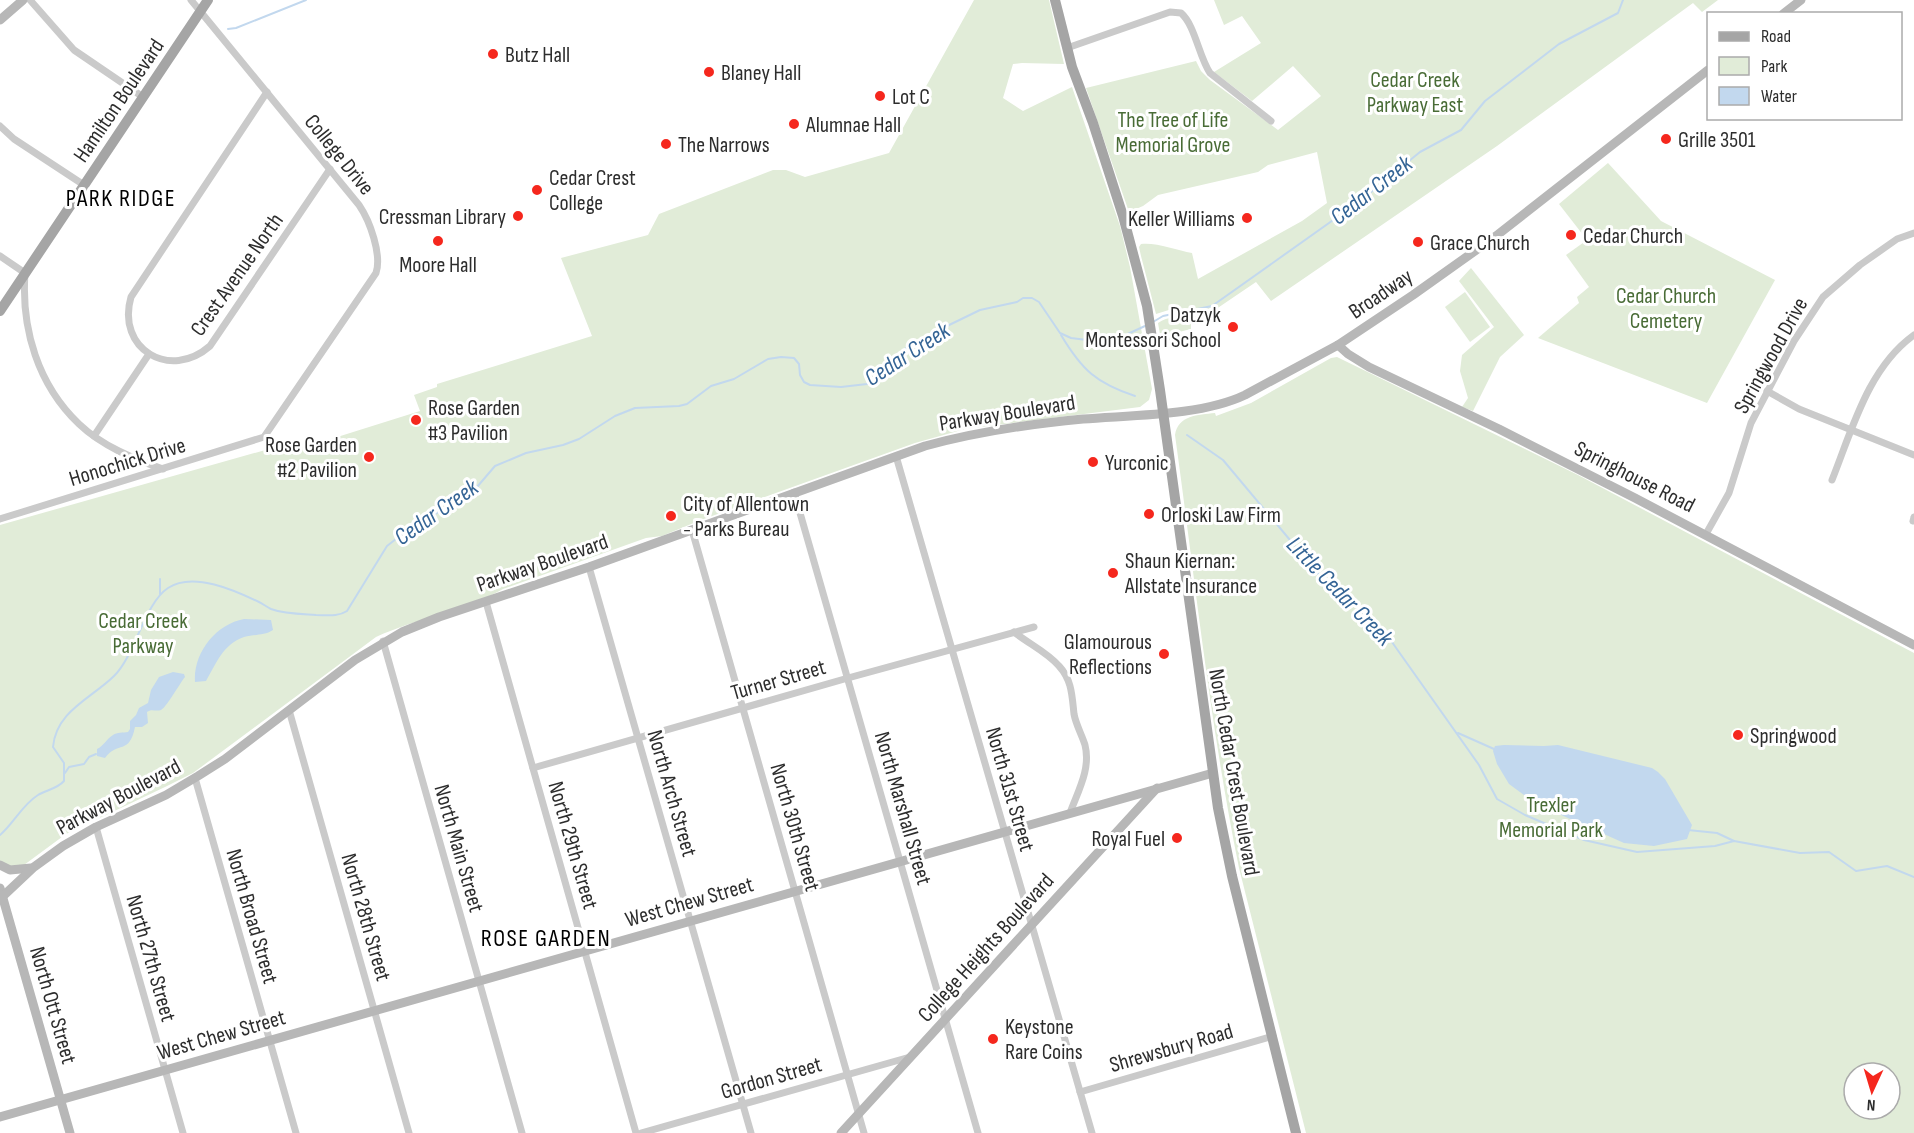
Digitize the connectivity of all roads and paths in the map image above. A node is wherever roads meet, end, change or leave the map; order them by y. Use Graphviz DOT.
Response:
graph roads {
  1 [pos="23,0"];
  2 [pos="30,0"];
  3 [pos="191,0"];
  4 [pos="208,0"];
  5 [pos="1055,0"];
  6 [pos="1801,0"];
  7 [pos="200,11"];
  8 [pos="1786,12"];
  9 [pos="0,20"];
  10 [pos="1066,48"];
  11 [pos="1707,71"];
  12 [pos="267,92"];
  13 [pos="143,97"];
  14 [pos="1271,121"];
  15 [pos="0,126"];
  16 [pos="330,169"];
  17 [pos="84,185"];
  18 [pos="1914,233"];
  19 [pos="0,256"];
  20 [pos="25,273"];
  21 [pos="0,311"];
  22 [pos="1914,334"];
  23 [pos="1338,345"];
  24 [pos="149,354"];
  25 [pos="1767,391"];
  26 [pos="1163,412"];
  27 [pos="1852,430"];
  28 [pos="94,436"];
  29 [pos="264,437"];
  30 [pos="1914,455"];
  31 [pos="896,456"];
  32 [pos="164,469"];
  33 [pos="1832,480"];
  34 [pos="794,492"];
  35 [pos="0,519"];
  36 [pos="692,530"];
  37 [pos="1706,534"];
  38 [pos="590,567"];
  39 [pos="486,602"];
  40 [pos="1034,627"];
  41 [pos="1014,632"];
  42 [pos="383,641"];
  43 [pos="1914,645"];
  44 [pos="952,649"];
  45 [pos="848,678"];
  46 [pos="743,708"];
  47 [pos="289,710"];
  48 [pos="638,738"];
  49 [pos="533,768"];
  50 [pos="1213,773"];
  51 [pos="195,778"];
  52 [pos="1157,788"];
  53 [pos="1111,801"];
  54 [pos="1136,810"];
  55 [pos="1070,813"];
  56 [pos="96,827"];
  57 [pos="1005,831"];
  58 [pos="900,861"];
  59 [pos="0,865"];
  60 [pos="33,867"];
  61 [pos="795,891"];
  62 [pos="1,894"];
  63 [pos="690,921"];
  64 [pos="1032,925"];
  65 [pos="585,951"];
  66 [pos="479,981"];
  67 [pos="375,1011"];
  68 [pos="945,1019"];
  69 [pos="1273,1036"];
  70 [pos="270,1041"];
  71 [pos="911,1057"];
  72 [pos="165,1070"];
  73 [pos="848,1075"];
  74 [pos="1080,1092"];
  75 [pos="60,1100"];
  76 [pos="743,1104"];
  77 [pos="859,1114"];
  78 [pos="0,1118"];
  79 [pos="70,1133"];
  80 [pos="183,1133"];
  81 [pos="296,1133"];
  82 [pos="409,1133"];
  83 [pos="522,1133"];
  84 [pos="636,1133"];
  85 [pos="641,1133"];
  86 [pos="751,1133"];
  87 [pos="841,1133"];
  88 [pos="864,1133"];
  89 [pos="978,1133"];
  90 [pos="1092,1133"];
  91 [pos="1296,1133"];
  1 -- 9 [label="street"];
  2 -- 13 [label="street"];
  3 -- 7 [label="street, College Drive"];
  4 -- 7 [label="main road, Hamilton Boulevard"];
  5 -- 10 [label="main road, North Cedar Crest Boulevard"];
  6 -- 8 [label="street"];
  7 -- 12 [label="street, College Drive"];
  7 -- 13 [label="main road, Hamilton Boulevard"];
  10 -- 14 [label="street"];
  10 -- 26 [label="main road, North Cedar Crest Boulevard"];
  11 -- 23 [label="street, Broadway"];
  12 -- 16 [label="street, College Drive"];
  12 -- 24 [label="street"];
  13 -- 17 [label="main road, Hamilton Boulevard"];
  15 -- 17 [label="street"];
  16 -- 24 [label="street, Crest Avenue North"];
  16 -- 29 [label="street, College Drive"];
  17 -- 20 [label="main road, Hamilton Boulevard"];
  18 -- 25 [label="street, Springwood Drive"];
  19 -- 20 [label="street"];
  20 -- 21 [label="main road, Hamilton Boulevard"];
  20 -- 28 [label="street"];
  22 -- 27 [label="street"];
  23 -- 26 [label="street, Broadway"];
  23 -- 37 [label="street, Springhouse Road"];
  24 -- 28 [label="street"];
  25 -- 27 [label="street"];
  25 -- 37 [label="street, Springwood Drive"];
  26 -- 31 [label="street, Parkway Boulevard"];
  26 -- 50 [label="main road, North Cedar Crest Boulevard"];
  27 -- 30 [label="street"];
  27 -- 33 [label="street"];
  28 -- 32 [label="street"];
  29 -- 32 [label="street, Honochick Drive"];
  31 -- 34 [label="street, Parkway Boulevard"];
  31 -- 44 [label="street, North 31st Street"];
  32 -- 35 [label="street, Honochick Drive"];
  34 -- 36 [label="street, Parkway Boulevard"];
  34 -- 45 [label="street, North Marshall Street"];
  36 -- 38 [label="street, Parkway Boulevard"];
  36 -- 46 [label="street, North 30th Street"];
  37 -- 43 [label="street, Springhouse Road"];
  38 -- 39 [label="street, Parkway Boulevard"];
  38 -- 48 [label="street, North Arch Street"];
  39 -- 42 [label="street, Parkway Boulevard"];
  39 -- 49 [label="street, North 29th Street"];
  40 -- 41 [label="street, Turner Street"];
  41 -- 44 [label="street, Turner Street"];
  41 -- 55 [label="street"];
  42 -- 47 [label="street, Parkway Boulevard"];
  42 -- 66 [label="street, North Main Street"];
  44 -- 45 [label="street, Turner Street"];
  44 -- 57 [label="street, North 31st Street"];
  45 -- 46 [label="street, Turner Street"];
  45 -- 58 [label="street, North Marshall Street"];
  46 -- 48 [label="street, Turner Street"];
  46 -- 61 [label="street, North 30th Street"];
  47 -- 51 [label="street, Parkway Boulevard"];
  47 -- 67 [label="street, North 28th Street"];
  48 -- 49 [label="street, Turner Street"];
  48 -- 63 [label="street, North Arch Street"];
  49 -- 65 [label="street, North 29th Street"];
  50 -- 52 [label="street, West Chew Street"];
  50 -- 69 [label="main road, North Cedar Crest Boulevard"];
  51 -- 56 [label="street, Parkway Boulevard"];
  51 -- 70 [label="street, North Broad Street"];
  52 -- 53 [label="street, West Chew Street"];
  52 -- 54 [label="street, College Heights Boulevard"];
  53 -- 54 [label="street"];
  53 -- 55 [label="street, West Chew Street"];
  54 -- 64 [label="street, College Heights Boulevard"];
  55 -- 57 [label="street, West Chew Street"];
  56 -- 60 [label="street, Parkway Boulevard"];
  56 -- 72 [label="street, North 27th Street"];
  57 -- 58 [label="street, West Chew Street"];
  57 -- 64 [label="street, North 31st Street"];
  58 -- 61 [label="street, West Chew Street"];
  58 -- 68 [label="street, North Marshall Street"];
  59 -- 60 [label="street"];
  60 -- 62 [label="street, Parkway Boulevard"];
  61 -- 63 [label="street, West Chew Street"];
  61 -- 73 [label="street, North 30th Street"];
  62 -- 75 [label="street, North Ott Street"];
  63 -- 65 [label="street, West Chew Street"];
  63 -- 76 [label="street, North Arch Street"];
  64 -- 68 [label="street, College Heights Boulevard"];
  64 -- 74 [label="street, North 31st Street"];
  65 -- 66 [label="street, West Chew Street"];
  65 -- 84 [label="street, North 29th Street"];
  66 -- 67 [label="street, West Chew Street"];
  66 -- 83 [label="street, North Main Street"];
  67 -- 70 [label="street, West Chew Street"];
  67 -- 82 [label="street, North 28th Street"];
  68 -- 71 [label="street, College Heights Boulevard"];
  68 -- 89 [label="street, North Marshall Street"];
  69 -- 74 [label="street, Shrewsbury Road"];
  69 -- 91 [label="main road, North Cedar Crest Boulevard"];
  70 -- 72 [label="street, West Chew Street"];
  70 -- 81 [label="street, North Broad Street"];
  71 -- 73 [label="street, Gordon Street"];
  71 -- 77 [label="street, College Heights Boulevard"];
  72 -- 75 [label="street, West Chew Street"];
  72 -- 80 [label="street, North 27th Street"];
  73 -- 76 [label="street, Gordon Street"];
  73 -- 77 [label="street, North 30th Street"];
  74 -- 90 [label="street, North 31st Street"];
  75 -- 78 [label="street, West Chew Street"];
  75 -- 79 [label="street, North Ott Street"];
  76 -- 85 [label="street, Gordon Street"];
  76 -- 86 [label="street, North Arch Street"];
  77 -- 87 [label="street, College Heights Boulevard"];
  77 -- 88 [label="street, North 30th Street"];
}
